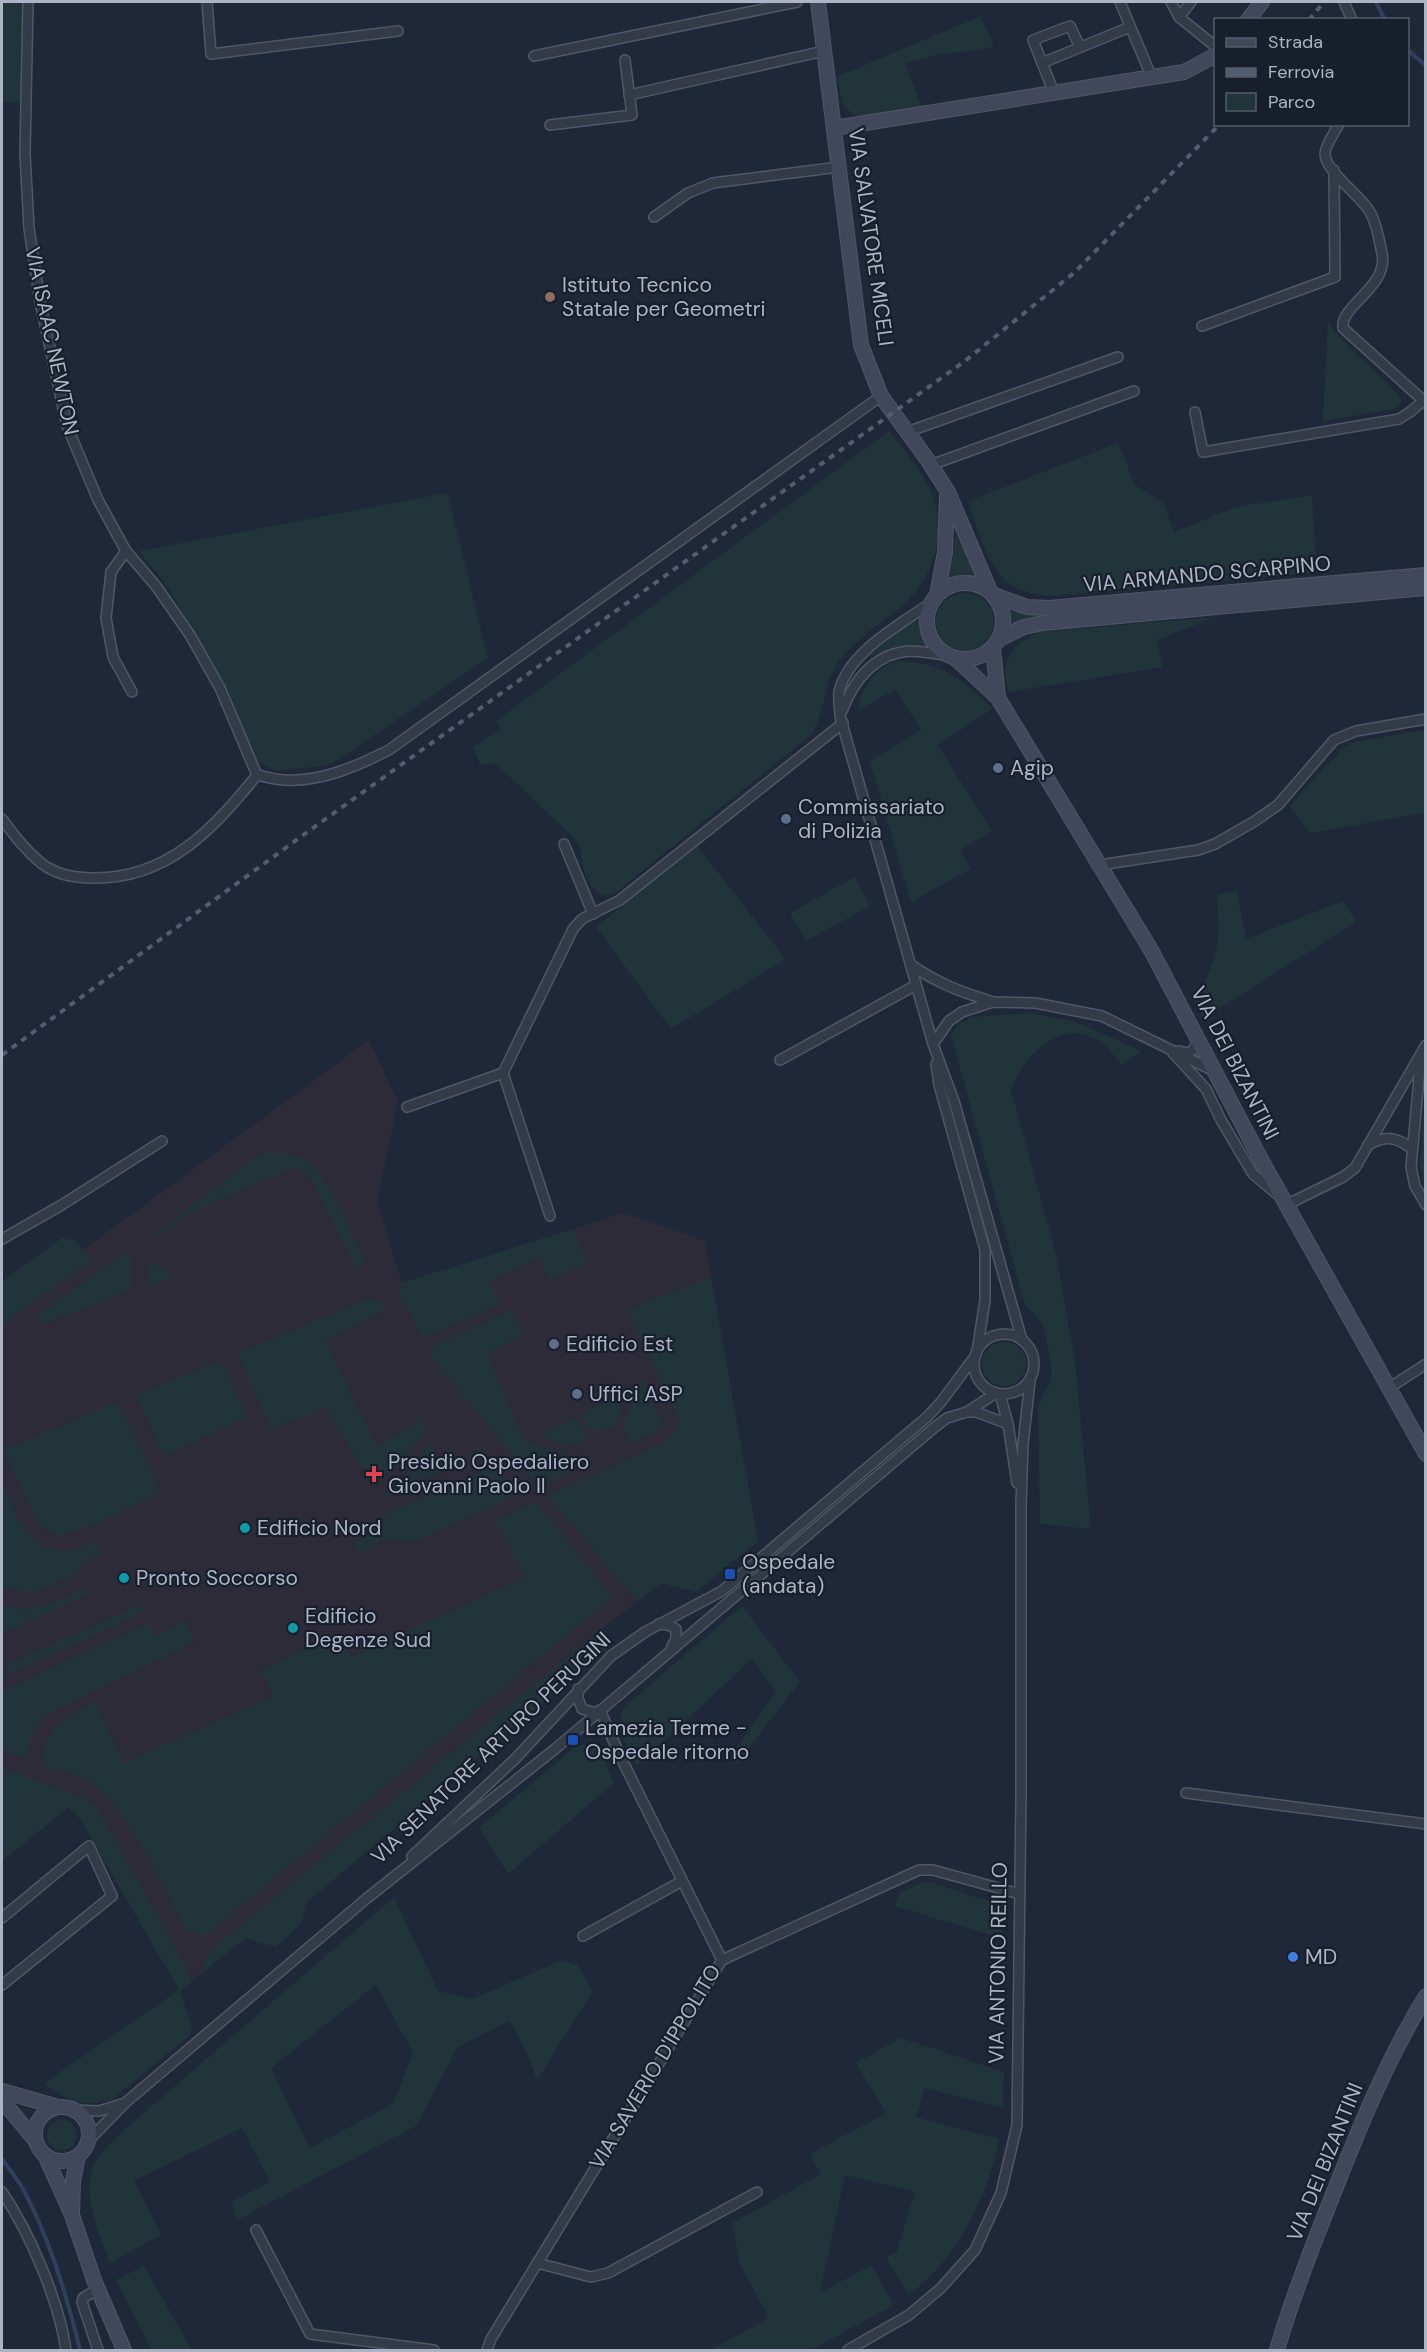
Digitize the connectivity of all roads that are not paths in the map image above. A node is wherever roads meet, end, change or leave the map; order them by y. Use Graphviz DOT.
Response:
graph roads {
  1 [pos="28,2"];
  2 [pos="207,2"];
  3 [pos="797,2"];
  4 [pos="818,2"];
  5 [pos="1120,2"];
  6 [pos="1171,2"];
  7 [pos="1191,2"];
  8 [pos="1262,2"];
  9 [pos="1344,2"];
  10 [pos="1179,17"];
  11 [pos="1250,18"];
  12 [pos="1351,18"];
  13 [pos="1130,27"];
  14 [pos="398,32"];
  15 [pos="1214,46"];
  16 [pos="1080,47"];
  17 [pos="824,51"];
  18 [pos="534,56"];
  19 [pos="1214,56"];
  20 [pos="625,60"];
  21 [pos="1042,63"];
  22 [pos="1152,78"];
  23 [pos="1054,93"];
  24 [pos="629,95"];
  25 [pos="550,125"];
  26 [pos="1338,126"];
  27 [pos="834,128"];
  28 [pos="839,166"];
  29 [pos="1334,170"];
  30 [pos="654,218"];
  31 [pos="1202,326"];
  32 [pos="1118,357"];
  33 [pos="1134,391"];
  34 [pos="881,396"];
  35 [pos="1424,402"];
  36 [pos="1195,412"];
  37 [pos="907,432"];
  38 [pos="931,465"];
  39 [pos="948,492"];
  40 [pos="126,550"];
  41 [pos="1425,575"];
  42 [pos="1425,588"];
  43 [pos="992,593"];
  44 [pos="934,598"];
  45 [pos="996,643"];
  46 [pos="952,657"];
  47 [pos="132,692"];
  48 [pos="998,698"];
  49 [pos="1425,718"];
  50 [pos="841,719"];
  51 [pos="257,775"];
  52 [pos="2,819"];
  53 [pos="564,844"];
  54 [pos="1100,865"];
  55 [pos="593,914"];
  56 [pos="910,964"];
  57 [pos="916,985"];
  58 [pos="993,1002"];
  59 [pos="1199,1038"];
  60 [pos="933,1044"];
  61 [pos="1423,1048"];
  62 [pos="1170,1049"];
  63 [pos="780,1060"];
  64 [pos="503,1073"];
  65 [pos="1217,1076"];
  66 [pos="1206,1089"];
  67 [pos="407,1107"];
  68 [pos="162,1141"];
  69 [pos="1368,1145"];
  70 [pos="1412,1149"];
  71 [pos="1284,1201"];
  72 [pos="1425,1205"];
  73 [pos="550,1216"];
  74 [pos="2,1239"];
  75 [pos="1022,1340"];
  76 [pos="977,1354"];
  77 [pos="1425,1364"];
  78 [pos="1030,1381"];
  79 [pos="1389,1388"];
  80 [pos="998,1394"];
  81 [pos="967,1412"];
  82 [pos="1008,1424"];
  83 [pos="1425,1454"];
  84 [pos="1021,1505"];
  85 [pos="658,1624"];
  86 [pos="669,1650"];
  87 [pos="578,1689"];
  88 [pos="599,1712"];
  89 [pos="1186,1793"];
  90 [pos="1425,1824"];
  91 [pos="682,1881"];
  92 [pos="1020,1894"];
  93 [pos="366,1899"];
  94 [pos="2,1918"];
  95 [pos="583,1936"];
  96 [pos="722,1960"];
  97 [pos="2,1985"];
  98 [pos="1425,1998"];
  99 [pos="2,2091"];
  100 [pos="2,2100"];
  101 [pos="125,2103"];
  102 [pos="58,2107"];
  103 [pos="75,2110"];
  104 [pos="35,2140"];
  105 [pos="88,2141"];
  106 [pos="45,2155"];
  107 [pos="78,2156"];
  108 [pos="2,2192"];
  109 [pos="757,2192"];
  110 [pos="72,2215"];
  111 [pos="256,2230"];
  112 [pos="537,2263"];
  113 [pos="98,2289"];
  114 [pos="66,2350"];
  115 [pos="98,2350"];
  116 [pos="124,2350"];
  117 [pos="434,2350"];
  118 [pos="487,2350"];
  119 [pos="848,2350"];
  120 [pos="1277,2350"];
  1 -- 40 [label="street, VIA ISAAC NEWTON"];
  2 -- 14 [label="street"];
  3 -- 18 [label="street"];
  4 -- 17 [label="street, VIA SALVATORE MICELI"];
  5 -- 13 [label="street"];
  6 -- 10 [label="street"];
  7 -- 10 [label="street"];
  8 -- 11 [label="street"];
  9 -- 12 [label="street"];
  10 -- 15 [label="street"];
  13 -- 16 [label="street"];
  13 -- 22 [label="street"];
  16 -- 21 [label="street"];
  16 -- 21 [label="street"];
  17 -- 24 [label="street"];
  17 -- 27 [label="street, VIA SALVATORE MICELI"];
  19 -- 22 [label="street"];
  20 -- 24 [label="street"];
  21 -- 23 [label="street"];
  22 -- 23 [label="street"];
  23 -- 27 [label="street"];
  24 -- 25 [label="street"];
  26 -- 29 [label="street"];
  27 -- 28 [label="street, VIA SALVATORE MICELI"];
  28 -- 30 [label="street"];
  28 -- 34 [label="street, VIA SALVATORE MICELI"];
  29 -- 31 [label="street"];
  29 -- 35 [label="street"];
  32 -- 37 [label="street"];
  33 -- 38 [label="street"];
  34 -- 37 [label="street, VIA SALVATORE MICELI"];
  34 -- 51 [label="street"];
  35 -- 36 [label="street"];
  37 -- 38 [label="street, VIA SALVATORE MICELI"];
  38 -- 39 [label="street, VIA SALVATORE MICELI"];
  39 -- 43 [label="street, VIA SALVATORE MICELI"];
  39 -- 44 [label="street"];
  40 -- 47 [label="street"];
  40 -- 51 [label="street, VIA ISAAC NEWTON"];
  41 -- 43 [label="street, VIA ARMANDO SCARPINO"];
  42 -- 45 [label="street, VIA ARMANDO SCARPINO"];
  43 -- 44 [label="street"];
  43 -- 45 [label="street"];
  44 -- 46 [label="street"];
  44 -- 50 [label="street, VIA SENATORE ARTURO PERUGINI"];
  45 -- 46 [label="street"];
  45 -- 48 [label="street, VIA DEI BIZANTINI"];
  46 -- 48 [label="street, VIA DEI BIZANTINI"];
  46 -- 50 [label="street"];
  48 -- 54 [label="street, VIA DEI BIZANTINI"];
  49 -- 54 [label="street"];
  50 -- 55 [label="street"];
  50 -- 56 [label="street, VIA SENATORE ARTURO PERUGINI"];
  51 -- 52 [label="street"];
  53 -- 55 [label="street"];
  54 -- 59 [label="street, VIA DEI BIZANTINI"];
  55 -- 64 [label="street"];
  56 -- 57 [label="street, VIA SENATORE ARTURO PERUGINI"];
  56 -- 58 [label="street"];
  57 -- 60 [label="street, VIA SENATORE ARTURO PERUGINI"];
  57 -- 63 [label="street"];
  58 -- 60 [label="street"];
  58 -- 62 [label="street"];
  59 -- 62 [label="street"];
  59 -- 65 [label="street, VIA DEI BIZANTINI"];
  60 -- 75 [label="street, VIA SENATORE ARTURO PERUGINI"];
  60 -- 76 [label="street, VIA SENATORE ARTURO PERUGINI"];
  61 -- 69 [label="street"];
  61 -- 70 [label="street"];
  62 -- 65 [label="street"];
  62 -- 66 [label="street"];
  64 -- 67 [label="street"];
  64 -- 73 [label="street"];
  65 -- 66 [label="street"];
  65 -- 71 [label="street, VIA DEI BIZANTINI"];
  66 -- 71 [label="street"];
  68 -- 74 [label="street"];
  69 -- 70 [label="street"];
  69 -- 71 [label="street"];
  70 -- 72 [label="street"];
  71 -- 79 [label="street, VIA DEI BIZANTINI"];
  75 -- 76 [label="street"];
  75 -- 78 [label="street"];
  76 -- 80 [label="street"];
  76 -- 85 [label="street, VIA SENATORE ARTURO PERUGINI"];
  77 -- 79 [label="street"];
  78 -- 80 [label="street"];
  78 -- 84 [label="street, VIA ANTONIO REILLO"];
  79 -- 83 [label="street, VIA DEI BIZANTINI"];
  80 -- 81 [label="street, VIA SENATORE ARTURO PERUGINI"];
  80 -- 82 [label="street, VIA ANTONIO REILLO"];
  81 -- 82 [label="street"];
  81 -- 86 [label="street, VIA SENATORE ARTURO PERUGINI"];
  82 -- 84 [label="street, VIA ANTONIO REILLO"];
  84 -- 92 [label="street, VIA ANTONIO REILLO"];
  85 -- 86 [label="street"];
  85 -- 87 [label="street, VIA SENATORE ARTURO PERUGINI"];
  86 -- 88 [label="street, VIA SENATORE ARTURO PERUGINI"];
  87 -- 88 [label="street"];
  87 -- 93 [label="street, VIA SENATORE ARTURO PERUGINI"];
  88 -- 91 [label="street, VIA SAVERIO D'IPPOLITO"];
  88 -- 93 [label="street, VIA SENATORE ARTURO PERUGINI"];
  89 -- 90 [label="street"];
  91 -- 95 [label="street"];
  91 -- 96 [label="street, VIA SAVERIO D'IPPOLITO"];
  92 -- 96 [label="street"];
  92 -- 119 [label="street, VIA ANTONIO REILLO"];
  93 -- 101 [label="street, VIA SENATORE ARTURO PERUGINI"];
  94 -- 97 [label="street"];
  96 -- 112 [label="street, VIA SAVERIO D'IPPOLITO"];
  98 -- 120 [label="street, VIA DEI BIZANTINI"];
  99 -- 102 [label="street"];
  100 -- 104 [label="street"];
  101 -- 103 [label="street, VIA SENATORE ARTURO PERUGINI"];
  101 -- 105 [label="street, VIA SENATORE ARTURO PERUGINI"];
  102 -- 103 [label="street"];
  102 -- 104 [label="street"];
  103 -- 105 [label="street"];
  104 -- 106 [label="street"];
  105 -- 107 [label="street"];
  106 -- 107 [label="street"];
  106 -- 110 [label="street"];
  107 -- 110 [label="street"];
  108 -- 114 [label="street"];
  109 -- 112 [label="street"];
  110 -- 113 [label="street"];
  111 -- 117 [label="street"];
  112 -- 118 [label="street, VIA SAVERIO D'IPPOLITO"];
  113 -- 115 [label="street"];
  113 -- 116 [label="street"];
}
